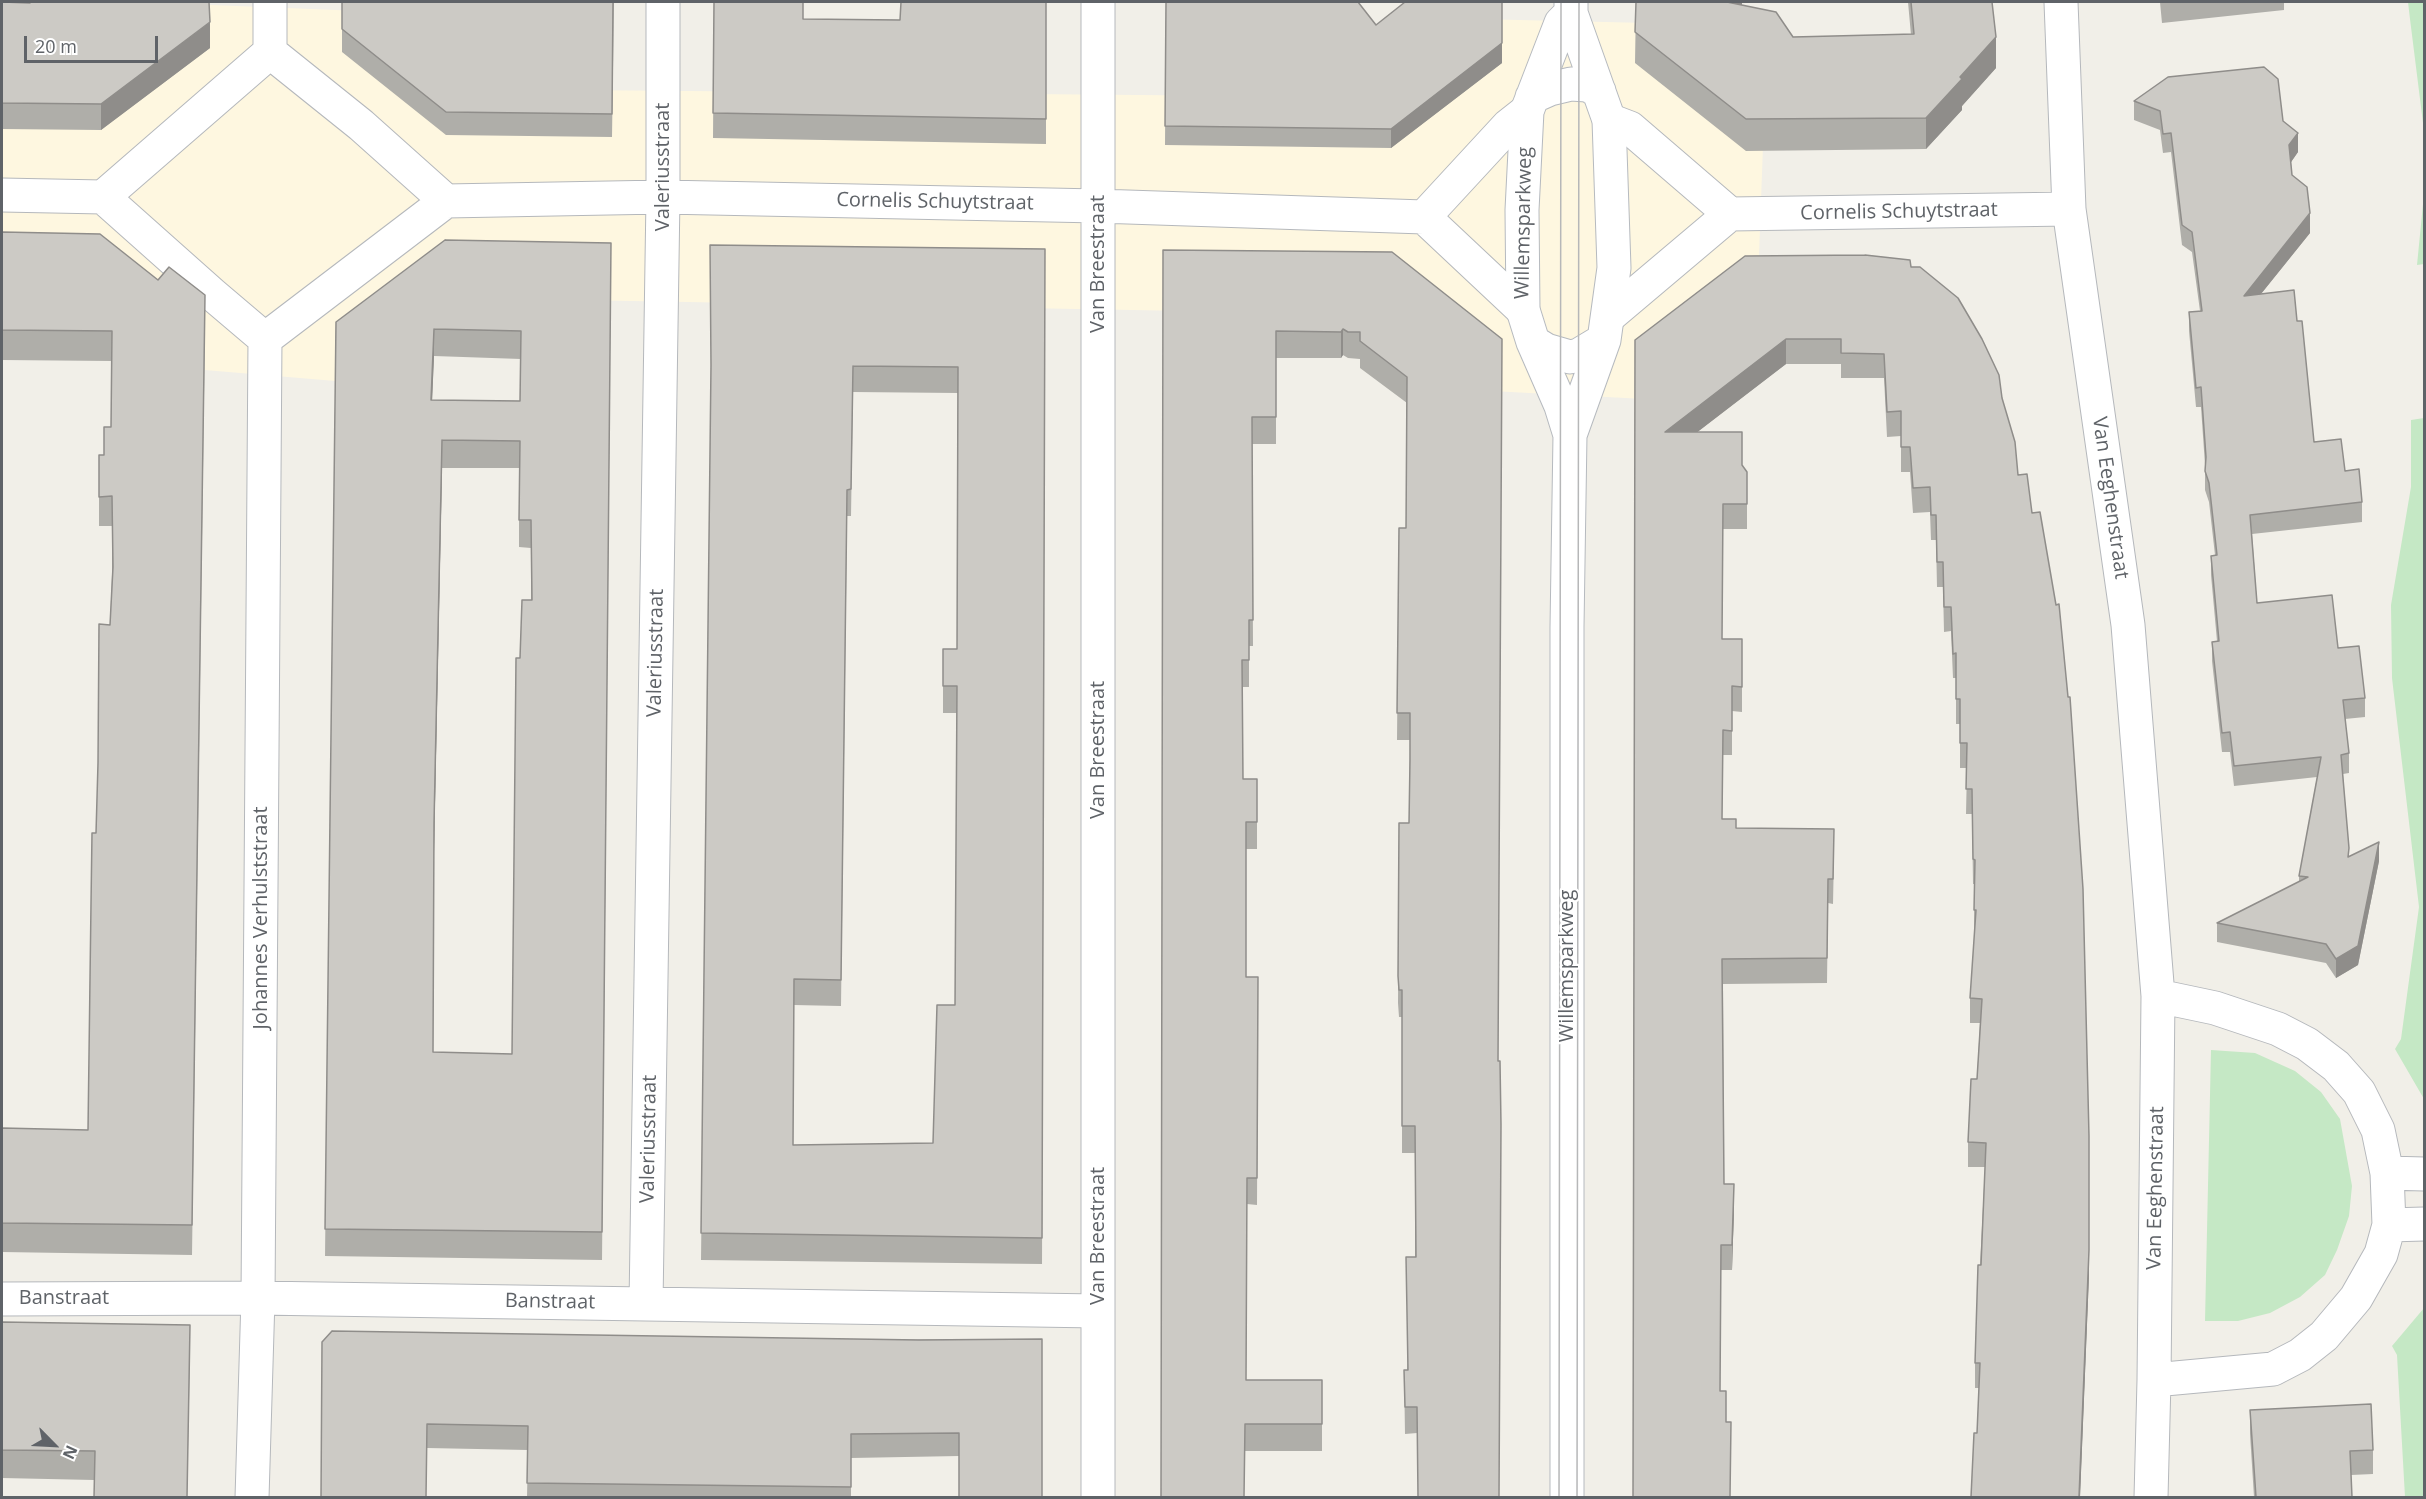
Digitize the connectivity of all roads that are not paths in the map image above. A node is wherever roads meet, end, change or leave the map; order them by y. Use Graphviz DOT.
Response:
graph roads {
  1 [pos="270,2"];
  2 [pos="663,2"];
  3 [pos="1098,2"];
  4 [pos="2061,2"];
  5 [pos="1571,7"];
  6 [pos="270,52"];
  7 [pos="1529,104"];
  8 [pos="1604,106"];
  9 [pos="2,195"];
  10 [pos="103,197"];
  11 [pos="663,197"];
  12 [pos="446,201"];
  13 [pos="1098,206"];
  14 [pos="2069,209"];
  15 [pos="1730,214"];
  16 [pos="1424,217"];
  17 [pos="1523,310"];
  18 [pos="1606,329"];
  19 [pos="265,339"];
  20 [pos="1533,342"];
  21 [pos="1570,435"];
  22 [pos="2158,996"];
  23 [pos="2387,1173"];
  24 [pos="2424,1174"];
  25 [pos="2424,1224"];
  26 [pos="2389,1225"];
  27 [pos="258,1298"];
  28 [pos="2,1299"];
  29 [pos="646,1304"];
  30 [pos="1098,1311"];
  31 [pos="2154,1380"];
  32 [pos="252,1497"];
  33 [pos="1098,1497"];
  34 [pos="1567,1497"];
  35 [pos="2151,1497"];
  1 -- 6 [label="street"];
  2 -- 11 [label="street, Valeriusstraat"];
  3 -- 13 [label="street, Van Breestraat"];
  4 -- 14 [label="street, Van Eeghenstraat"];
  5 -- 7 [label="street, Willemsparkweg"];
  5 -- 8 [label="street, Willemsparkweg"];
  6 -- 10 [label="street"];
  6 -- 12 [label="street"];
  7 -- 8 [label="street"];
  7 -- 16 [label="street"];
  7 -- 17 [label="street, Willemsparkweg"];
  8 -- 15 [label="street"];
  8 -- 18 [label="street, Willemsparkweg"];
  9 -- 10 [label="street"];
  10 -- 19 [label="street"];
  11 -- 12 [label="street, Cornelis Schuytstraat"];
  11 -- 13 [label="street, Cornelis Schuytstraat"];
  11 -- 29 [label="street, Valeriusstraat"];
  12 -- 19 [label="street"];
  13 -- 16 [label="street, Cornelis Schuytstraat"];
  13 -- 30 [label="street, Van Breestraat"];
  14 -- 15 [label="street, Cornelis Schuytstraat"];
  14 -- 22 [label="street, Van Eeghenstraat"];
  15 -- 18 [label="street"];
  16 -- 17 [label="street"];
  17 -- 20 [label="street, Willemsparkweg"];
  18 -- 20 [label="street"];
  18 -- 21 [label="street, Willemsparkweg"];
  19 -- 27 [label="street, Johannes Verhulststraat"];
  20 -- 21 [label="street, Willemsparkweg"];
  21 -- 34 [label="street, Willemsparkweg"];
  22 -- 23 [label="street"];
  22 -- 31 [label="street, Van Eeghenstraat"];
  23 -- 24 [label="street"];
  23 -- 26 [label="street"];
  25 -- 26 [label="street"];
  26 -- 31 [label="street"];
  27 -- 28 [label="street, Banstraat"];
  27 -- 29 [label="street, Banstraat"];
  27 -- 32 [label="street, Johannes Verhulststraat"];
  29 -- 30 [label="street, Banstraat"];
  30 -- 33 [label="street, Van Breestraat"];
  31 -- 35 [label="street, Van Eeghenstraat"];
}
